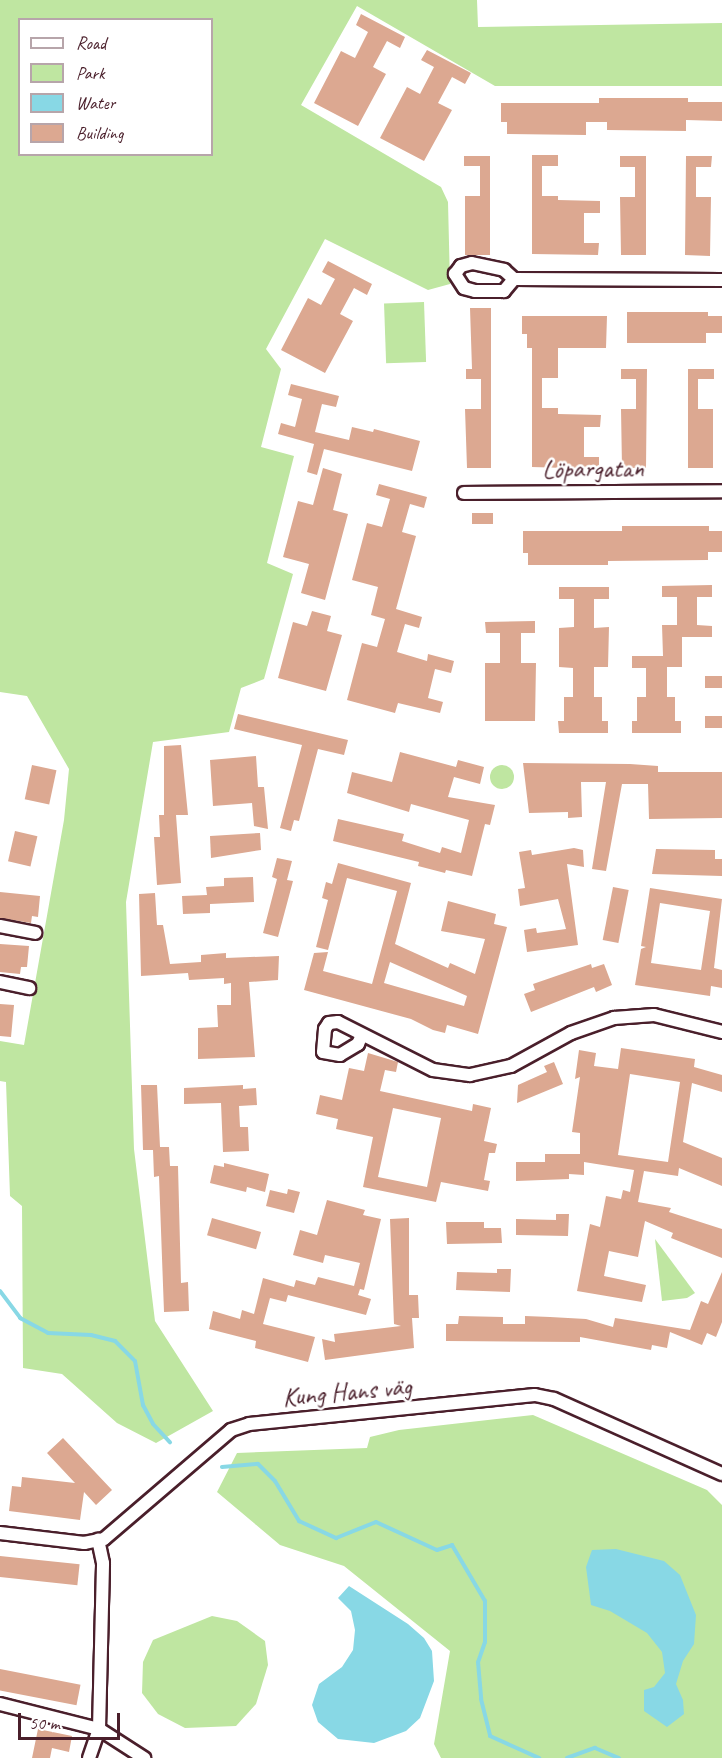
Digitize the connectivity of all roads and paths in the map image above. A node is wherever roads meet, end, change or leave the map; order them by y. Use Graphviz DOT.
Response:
graph roads {
  1 [pos="514,279"];
  2 [pos="722,280"];
  3 [pos="722,491"];
  4 [pos="464,493"];
  5 [pos="0,926"];
  6 [pos="35,933"];
  7 [pos="0,982"];
  8 [pos="28,988"];
  9 [pos="722,1032"];
  10 [pos="362,1035"];
  11 [pos="722,1474"];
  12 [pos="0,1533"];
  13 [pos="98,1540"];
  14 [pos="0,1704"];
  15 [pos="99,1729"];
  16 [pos="88,1758"];
  17 [pos="144,1758"];
  1 -- 2 [label="street"];
  3 -- 4 [label="street, Löpargatan"];
  5 -- 6 [label="street"];
  7 -- 8 [label="street"];
  9 -- 10 [label="street"];
  11 -- 13 [label="street, Kung Hans väg"];
  12 -- 13 [label="street"];
  13 -- 15 [label="street"];
  14 -- 15 [label="street"];
  15 -- 16 [label="street"];
  15 -- 17 [label="street"];
}
